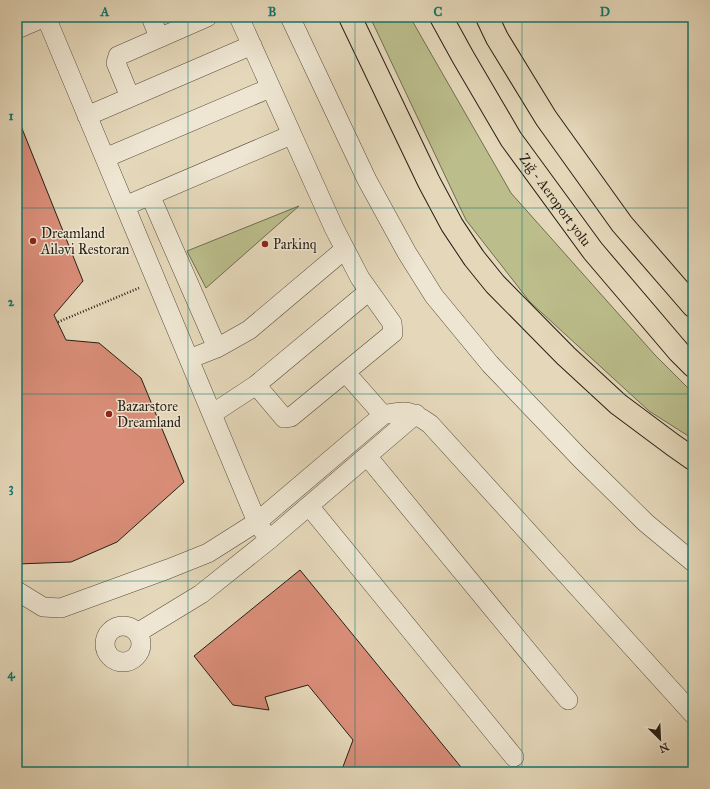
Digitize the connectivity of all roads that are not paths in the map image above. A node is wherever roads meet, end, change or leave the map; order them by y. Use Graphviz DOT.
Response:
graph roads {
  1 [pos="45,17"];
  2 [pos="151,17"];
  3 [pos="207,17"];
  4 [pos="239,17"];
  5 [pos="290,17"];
  6 [pos="350,17"];
  7 [pos="441,17"];
  8 [pos="487,17"];
  9 [pos="17,28"];
  10 [pos="159,37"];
  11 [pos="252,45"];
  12 [pos="270,88"];
  13 [pos="130,97"];
  14 [pos="87,116"];
  15 [pos="291,135"];
  16 [pos="105,158"];
  17 [pos="150,195"];
  18 [pos="125,206"];
  19 [pos="345,249"];
  20 [pos="369,291"];
  21 [pos="693,306"];
  22 [pos="217,348"];
  23 [pos="189,359"];
  24 [pos="693,366"];
  25 [pos="346,372"];
  26 [pos="256,385"];
  27 [pos="212,414"];
  28 [pos="416,414"];
  29 [pos="383,415"];
  30 [pos="367,456"];
  31 [pos="693,458"];
  32 [pos="309,506"];
  33 [pos="260,527"];
  34 [pos="693,562"];
  35 [pos="17,591"];
  36 [pos="137,633"];
  37 [pos="568,700"];
  38 [pos="693,714"];
  39 [pos="514,757"];
  1 -- 9 [label="street"];
  1 -- 14 [label="street"];
  2 -- 10 [label="street"];
  3 -- 10 [label="street"];
  4 -- 11 [label="street"];
  5 -- 34 [label="street"];
  6 -- 31 [label="main road"];
  7 -- 24 [label="main road, Zığ - Aeroport yolu"];
  8 -- 21 [label="main road"];
  10 -- 13 [label="street"];
  11 -- 12 [label="street"];
  11 -- 13 [label="street"];
  12 -- 15 [label="street"];
  12 -- 16 [label="street"];
  13 -- 14 [label="street"];
  14 -- 16 [label="street"];
  15 -- 17 [label="street"];
  15 -- 19 [label="street"];
  16 -- 18 [label="street"];
  17 -- 18 [label="street"];
  17 -- 22 [label="street"];
  18 -- 23 [label="street"];
  19 -- 20 [label="street"];
  19 -- 22 [label="street"];
  20 -- 25 [label="street"];
  20 -- 26 [label="street"];
  22 -- 23 [label="street"];
  23 -- 27 [label="street"];
  25 -- 26 [label="street"];
  25 -- 29 [label="street"];
  26 -- 27 [label="street"];
  27 -- 33 [label="street"];
  28 -- 29 [label="street"];
  28 -- 30 [label="street"];
  28 -- 38 [label="street"];
  29 -- 33 [label="street"];
  30 -- 32 [label="street"];
  30 -- 37 [label="street"];
  32 -- 36 [label="street"];
  32 -- 39 [label="street"];
  33 -- 35 [label="street"];
}
